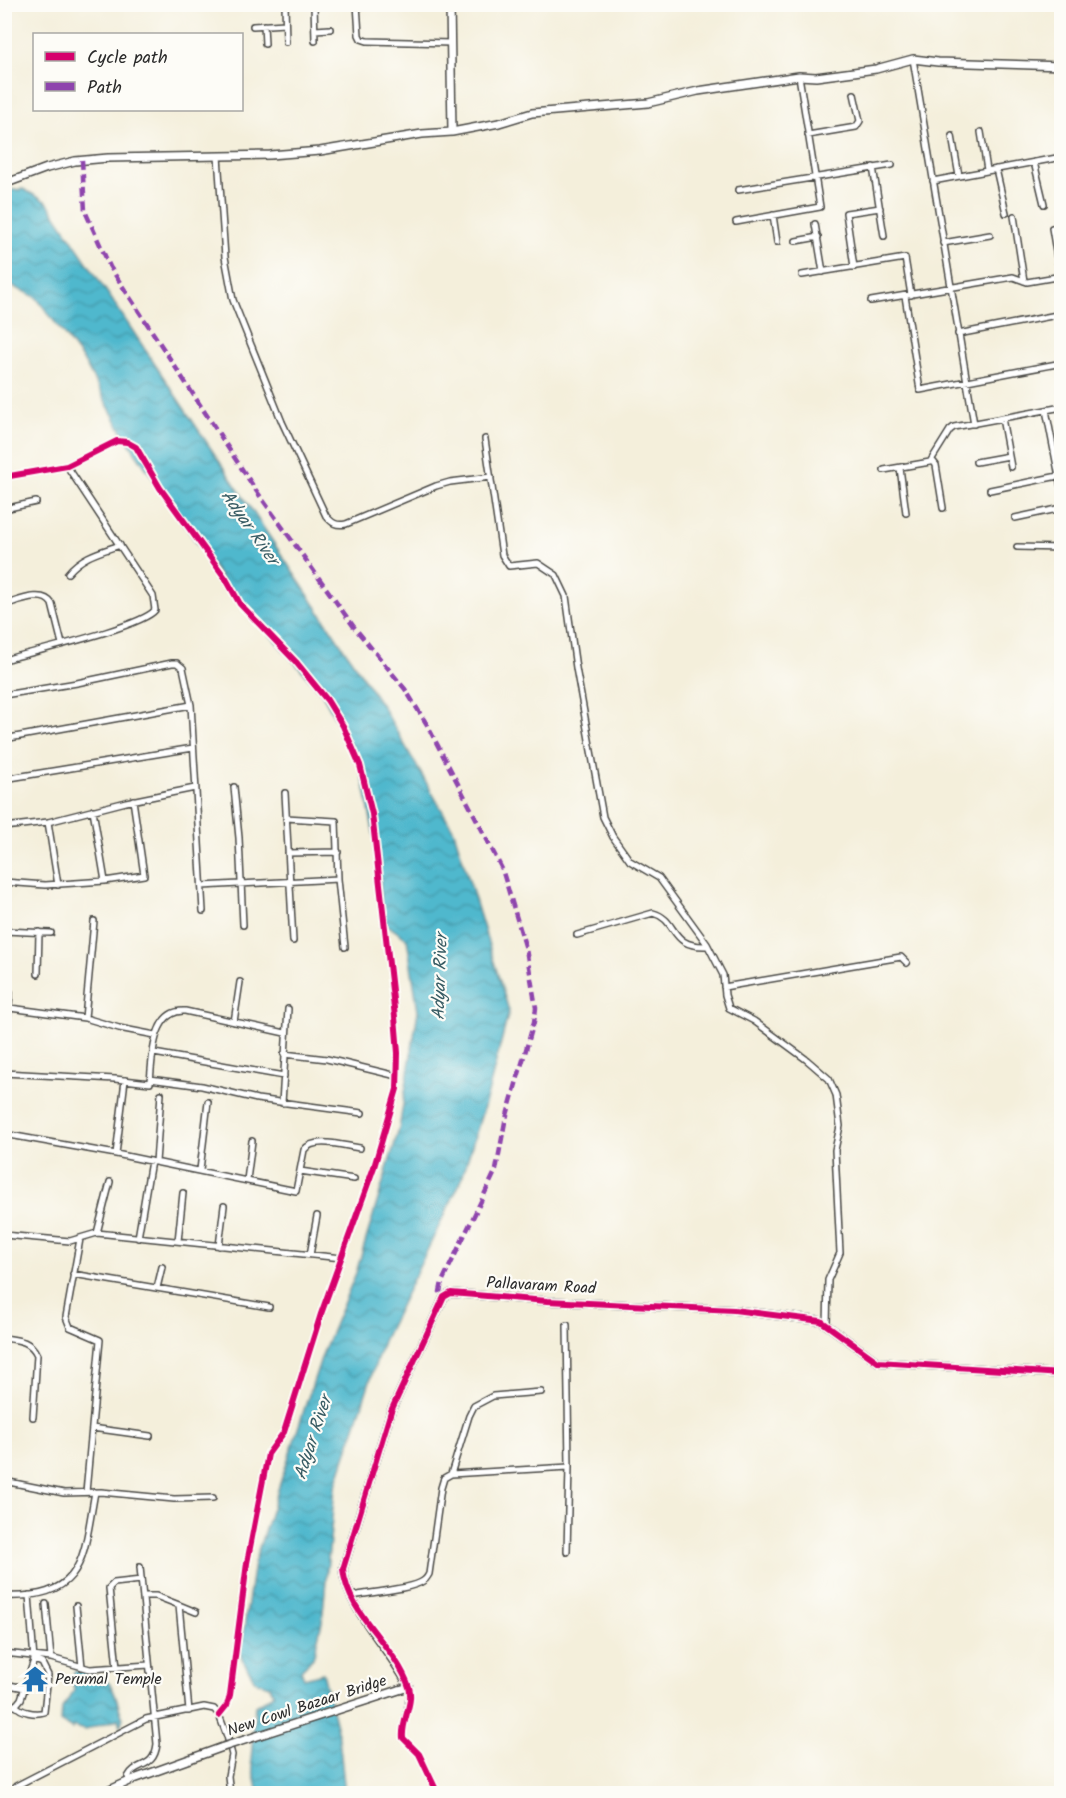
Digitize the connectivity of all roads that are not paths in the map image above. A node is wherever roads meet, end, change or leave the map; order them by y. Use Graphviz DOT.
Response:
graph roads {
  1 [pos="285,4"];
  2 [pos="314,4"];
  3 [pos="357,4"];
  4 [pos="450,4"];
  5 [pos="285,24"];
  6 [pos="264,25"];
  7 [pos="253,26"];
  8 [pos="330,28"];
  9 [pos="315,30"];
  10 [pos="315,41"];
  11 [pos="286,42"];
  12 [pos="451,43"];
  13 [pos="265,44"];
  14 [pos="913,59"];
  15 [pos="1062,66"];
  16 [pos="799,76"];
  17 [pos="854,94"];
  18 [pos="452,132"];
  19 [pos="981,132"];
  20 [pos="808,135"];
  21 [pos="952,135"];
  22 [pos="218,156"];
  23 [pos="1062,157"];
  24 [pos="1034,162"];
  25 [pos="892,165"];
  26 [pos="873,167"];
  27 [pos="996,169"];
  28 [pos="987,170"];
  29 [pos="959,176"];
  30 [pos="815,177"];
  31 [pos="933,181"];
  32 [pos="4,184"];
  33 [pos="738,190"];
  34 [pos="1044,204"];
  35 [pos="880,208"];
  36 [pos="1006,213"];
  37 [pos="773,215"];
  38 [pos="1014,216"];
  39 [pos="736,222"];
  40 [pos="815,224"];
  41 [pos="1062,226"];
  42 [pos="990,235"];
  43 [pos="884,236"];
  44 [pos="818,237"];
  45 [pos="796,241"];
  46 [pos="777,242"];
  47 [pos="943,243"];
  48 [pos="854,267"];
  49 [pos="823,272"];
  50 [pos="802,275"];
  51 [pos="1061,276"];
  52 [pos="1024,281"];
  53 [pos="951,288"];
  54 [pos="908,295"];
  55 [pos="871,302"];
  56 [pos="1062,314"];
  57 [pos="958,334"];
  58 [pos="1062,363"];
  59 [pos="966,381"];
  60 [pos="1062,407"];
  61 [pos="1046,410"];
  62 [pos="1002,418"];
  63 [pos="974,423"];
  64 [pos="484,439"];
  65 [pos="1062,454"];
  66 [pos="1054,455"];
  67 [pos="1009,456"];
  68 [pos="932,460"];
  69 [pos="976,462"];
  70 [pos="67,466"];
  71 [pos="1011,467"];
  72 [pos="900,468"];
  73 [pos="884,470"];
  74 [pos="1058,476"];
  75 [pos="4,477"];
  76 [pos="491,477"];
  77 [pos="990,490"];
  78 [pos="1062,492"];
  79 [pos="36,502"];
  80 [pos="943,508"];
  81 [pos="1062,508"];
  82 [pos="4,509"];
  83 [pos="906,513"];
  84 [pos="1015,518"];
  85 [pos="120,545"];
  86 [pos="1017,547"];
  87 [pos="1062,548"];
  88 [pos="68,573"];
  89 [pos="4,605"];
  90 [pos="62,644"];
  91 [pos="4,660"];
  92 [pos="4,695"];
  93 [pos="191,705"];
  94 [pos="4,739"];
  95 [pos="193,748"];
  96 [pos="4,779"];
  97 [pos="234,787"];
  98 [pos="195,788"];
  99 [pos="285,793"];
  100 [pos="133,800"];
  101 [pos="93,810"];
  102 [pos="286,818"];
  103 [pos="48,822"];
  104 [pos="4,827"];
  105 [pos="338,852"];
  106 [pos="288,853"];
  107 [pos="338,879"];
  108 [pos="105,881"];
  109 [pos="289,881"];
  110 [pos="4,882"];
  111 [pos="58,885"];
  112 [pos="242,885"];
  113 [pos="202,886"];
  114 [pos="203,911"];
  115 [pos="94,921"];
  116 [pos="243,925"];
  117 [pos="4,931"];
  118 [pos="39,932"];
  119 [pos="51,933"];
  120 [pos="577,935"];
  121 [pos="292,941"];
  122 [pos="708,946"];
  123 [pos="345,947"];
  124 [pos="907,963"];
  125 [pos="38,974"];
  126 [pos="240,982"];
  127 [pos="724,987"];
  128 [pos="4,988"];
  129 [pos="10,1008"];
  130 [pos="288,1009"];
  131 [pos="86,1018"];
  132 [pos="234,1022"];
  133 [pos="285,1033"];
  134 [pos="155,1035"];
  135 [pos="154,1053"];
  136 [pos="284,1054"];
  137 [pos="4,1067"];
  138 [pos="4,1073"];
  139 [pos="284,1076"];
  140 [pos="397,1076"];
  141 [pos="150,1079"];
  142 [pos="125,1080"];
  143 [pos="161,1094"];
  144 [pos="208,1102"];
  145 [pos="282,1102"];
  146 [pos="362,1113"];
  147 [pos="4,1134"];
  148 [pos="252,1142"];
  149 [pos="360,1148"];
  150 [pos="116,1154"];
  151 [pos="153,1161"];
  152 [pos="200,1170"];
  153 [pos="300,1170"];
  154 [pos="354,1179"];
  155 [pos="248,1180"];
  156 [pos="110,1182"];
  157 [pos="183,1193"];
  158 [pos="224,1206"];
  159 [pos="316,1216"];
  160 [pos="97,1233"];
  161 [pos="4,1235"];
  162 [pos="138,1238"];
  163 [pos="80,1239"];
  164 [pos="178,1241"];
  165 [pos="219,1246"];
  166 [pos="310,1255"];
  167 [pos="342,1258"];
  168 [pos="162,1267"];
  169 [pos="73,1274"];
  170 [pos="157,1288"];
  171 [pos="269,1307"];
  172 [pos="567,1325"];
  173 [pos="827,1326"];
  174 [pos="4,1338"];
  175 [pos="1062,1374"];
  176 [pos="541,1392"];
  177 [pos="33,1417"];
  178 [pos="92,1428"];
  179 [pos="150,1436"];
  180 [pos="569,1467"];
  181 [pos="451,1474"];
  182 [pos="4,1481"];
  183 [pos="86,1492"];
  184 [pos="95,1492"];
  185 [pos="213,1498"];
  186 [pos="567,1552"];
  187 [pos="140,1567"];
  188 [pos="141,1580"];
  189 [pos="29,1595"];
  190 [pos="4,1596"];
  191 [pos="143,1596"];
  192 [pos="351,1596"];
  193 [pos="46,1604"];
  194 [pos="179,1605"];
  195 [pos="76,1606"];
  196 [pos="196,1612"];
  197 [pos="4,1653"];
  198 [pos="34,1658"];
  199 [pos="51,1658"];
  200 [pos="149,1665"];
  201 [pos="82,1667"];
  202 [pos="117,1668"];
  203 [pos="4,1684"];
  204 [pos="409,1687"];
  205 [pos="25,1688"];
  206 [pos="15,1705"];
  207 [pos="4,1709"];
  208 [pos="189,1711"];
  209 [pos="219,1715"];
  210 [pos="154,1716"];
  211 [pos="129,1781"];
  212 [pos="8,1794"];
  213 [pos="101,1794"];
  214 [pos="230,1794"];
  215 [pos="438,1794"];
  1 -- 5 [label="street"];
  2 -- 9 [label="street"];
  3 -- 12 [label="street"];
  4 -- 12 [label="street"];
  5 -- 6 [label="street"];
  5 -- 11 [label="street"];
  6 -- 7 [label="street"];
  6 -- 13 [label="street"];
  8 -- 9 [label="street"];
  9 -- 10 [label="street"];
  12 -- 18 [label="street"];
  14 -- 15 [label="street"];
  14 -- 16 [label="street"];
  14 -- 31 [label="street"];
  16 -- 18 [label="street"];
  16 -- 20 [label="street"];
  17 -- 20 [label="street"];
  18 -- 22 [label="street"];
  19 -- 28 [label="street"];
  20 -- 30 [label="street"];
  21 -- 29 [label="street"];
  22 -- 32 [label="street"];
  22 -- 76 [label="street"];
  23 -- 24 [label="street"];
  24 -- 27 [label="street"];
  24 -- 34 [label="street"];
  25 -- 26 [label="street"];
  26 -- 30 [label="street"];
  26 -- 35 [label="street"];
  27 -- 28 [label="street"];
  27 -- 36 [label="street"];
  28 -- 29 [label="street"];
  29 -- 31 [label="street"];
  30 -- 33 [label="street"];
  30 -- 37 [label="street"];
  31 -- 47 [label="street"];
  35 -- 43 [label="street"];
  35 -- 48 [label="street"];
  37 -- 39 [label="street"];
  37 -- 46 [label="street"];
  38 -- 52 [label="street"];
  40 -- 44 [label="street"];
  41 -- 51 [label="street"];
  42 -- 47 [label="street"];
  44 -- 45 [label="street"];
  44 -- 49 [label="street"];
  47 -- 53 [label="street"];
  48 -- 49 [label="street"];
  48 -- 54 [label="street"];
  49 -- 50 [label="street"];
  51 -- 52 [label="street"];
  52 -- 53 [label="street"];
  53 -- 54 [label="street"];
  53 -- 57 [label="street"];
  54 -- 55 [label="street"];
  54 -- 59 [label="street"];
  56 -- 57 [label="street"];
  57 -- 59 [label="street"];
  58 -- 59 [label="street"];
  59 -- 63 [label="street"];
  60 -- 61 [label="street"];
  61 -- 62 [label="street"];
  61 -- 66 [label="street"];
  62 -- 63 [label="street"];
  62 -- 67 [label="street"];
  63 -- 68 [label="street"];
  64 -- 76 [label="street"];
  65 -- 66 [label="street"];
  66 -- 74 [label="street"];
  67 -- 69 [label="street"];
  67 -- 71 [label="street"];
  68 -- 72 [label="street"];
  68 -- 80 [label="street"];
  70 -- 75 [label="street"];
  70 -- 85 [label="street"];
  70 -- 140 [label="street"];
  72 -- 73 [label="street"];
  72 -- 83 [label="street"];
  74 -- 77 [label="street"];
  74 -- 78 [label="street"];
  76 -- 122 [label="street"];
  79 -- 82 [label="street"];
  81 -- 84 [label="street"];
  85 -- 88 [label="street"];
  85 -- 90 [label="street"];
  86 -- 87 [label="street"];
  89 -- 90 [label="street"];
  90 -- 91 [label="street"];
  92 -- 93 [label="street"];
  93 -- 94 [label="street"];
  93 -- 95 [label="street"];
  95 -- 96 [label="street"];
  95 -- 98 [label="street"];
  97 -- 112 [label="street"];
  98 -- 100 [label="street"];
  98 -- 113 [label="street"];
  99 -- 102 [label="street"];
  100 -- 101 [label="street"];
  100 -- 108 [label="street"];
  101 -- 103 [label="street"];
  101 -- 108 [label="street"];
  102 -- 105 [label="street"];
  102 -- 106 [label="street"];
  103 -- 104 [label="street"];
  103 -- 111 [label="street"];
  105 -- 106 [label="street"];
  105 -- 107 [label="street"];
  106 -- 109 [label="street"];
  107 -- 109 [label="street"];
  107 -- 123 [label="street"];
  108 -- 111 [label="street"];
  109 -- 112 [label="street"];
  109 -- 121 [label="street"];
  110 -- 111 [label="street"];
  112 -- 113 [label="street"];
  112 -- 116 [label="street"];
  113 -- 114 [label="street"];
  115 -- 131 [label="street"];
  117 -- 118 [label="street"];
  118 -- 119 [label="street"];
  118 -- 125 [label="street"];
  120 -- 122 [label="street"];
  122 -- 127 [label="street"];
  124 -- 127 [label="street"];
  126 -- 132 [label="street"];
  127 -- 173 [label="street"];
  128 -- 129 [label="street"];
  129 -- 131 [label="street"];
  129 -- 137 [label="street"];
  130 -- 133 [label="street"];
  131 -- 134 [label="street"];
  132 -- 133 [label="street"];
  132 -- 134 [label="street"];
  133 -- 136 [label="street"];
  134 -- 135 [label="street"];
  135 -- 139 [label="street"];
  135 -- 141 [label="street"];
  136 -- 139 [label="street"];
  136 -- 140 [label="street"];
  138 -- 142 [label="street"];
  139 -- 145 [label="street"];
  140 -- 167 [label="street"];
  141 -- 142 [label="street"];
  141 -- 145 [label="street"];
  142 -- 150 [label="street"];
  143 -- 151 [label="street"];
  144 -- 152 [label="street"];
  145 -- 146 [label="street"];
  147 -- 150 [label="street"];
  148 -- 155 [label="street"];
  149 -- 153 [label="street"];
  150 -- 151 [label="street"];
  151 -- 152 [label="street"];
  151 -- 162 [label="street"];
  152 -- 155 [label="street"];
  153 -- 154 [label="street"];
  153 -- 155 [label="street"];
  156 -- 160 [label="street"];
  157 -- 164 [label="street"];
  158 -- 165 [label="street"];
  159 -- 166 [label="street"];
  160 -- 162 [label="street"];
  160 -- 163 [label="street"];
  161 -- 163 [label="street"];
  162 -- 164 [label="street"];
  163 -- 169 [label="street"];
  164 -- 165 [label="street"];
  165 -- 166 [label="street"];
  166 -- 167 [label="street"];
  167 -- 209 [label="street"];
  168 -- 170 [label="street"];
  169 -- 170 [label="street"];
  169 -- 178 [label="street"];
  170 -- 171 [label="street"];
  172 -- 180 [label="street"];
  173 -- 175 [label="street, Pallavaram Road"];
  173 -- 192 [label="street, Pallavaram Road"];
  174 -- 177 [label="street"];
  176 -- 181 [label="street"];
  178 -- 179 [label="street"];
  178 -- 183 [label="street"];
  180 -- 181 [label="street"];
  180 -- 186 [label="street"];
  181 -- 192 [label="street"];
  182 -- 183 [label="street"];
  183 -- 184 [label="street"];
  184 -- 185 [label="street"];
  184 -- 189 [label="street"];
  187 -- 188 [label="street"];
  188 -- 191 [label="street"];
  188 -- 202 [label="street"];
  189 -- 190 [label="street"];
  189 -- 198 [label="street"];
  191 -- 194 [label="street"];
  191 -- 200 [label="street"];
  192 -- 204 [label="street, Pallavaram Road"];
  193 -- 199 [label="street"];
  194 -- 196 [label="street"];
  194 -- 208 [label="street"];
  195 -- 201 [label="street"];
  197 -- 198 [label="street"];
  198 -- 199 [label="street"];
  198 -- 205 [label="street"];
  198 -- 206 [label="street"];
  199 -- 201 [label="street"];
  200 -- 202 [label="street"];
  200 -- 210 [label="street"];
  201 -- 202 [label="street"];
  203 -- 205 [label="street"];
  204 -- 211 [label="street, New Cowl Bazaar Bridge, bridge"];
  204 -- 215 [label="street"];
  205 -- 206 [label="street"];
  206 -- 207 [label="street"];
  208 -- 209 [label="street"];
  208 -- 210 [label="street"];
  209 -- 214 [label="street"];
  210 -- 211 [label="street"];
  210 -- 212 [label="street"];
  211 -- 213 [label="street"];
}
